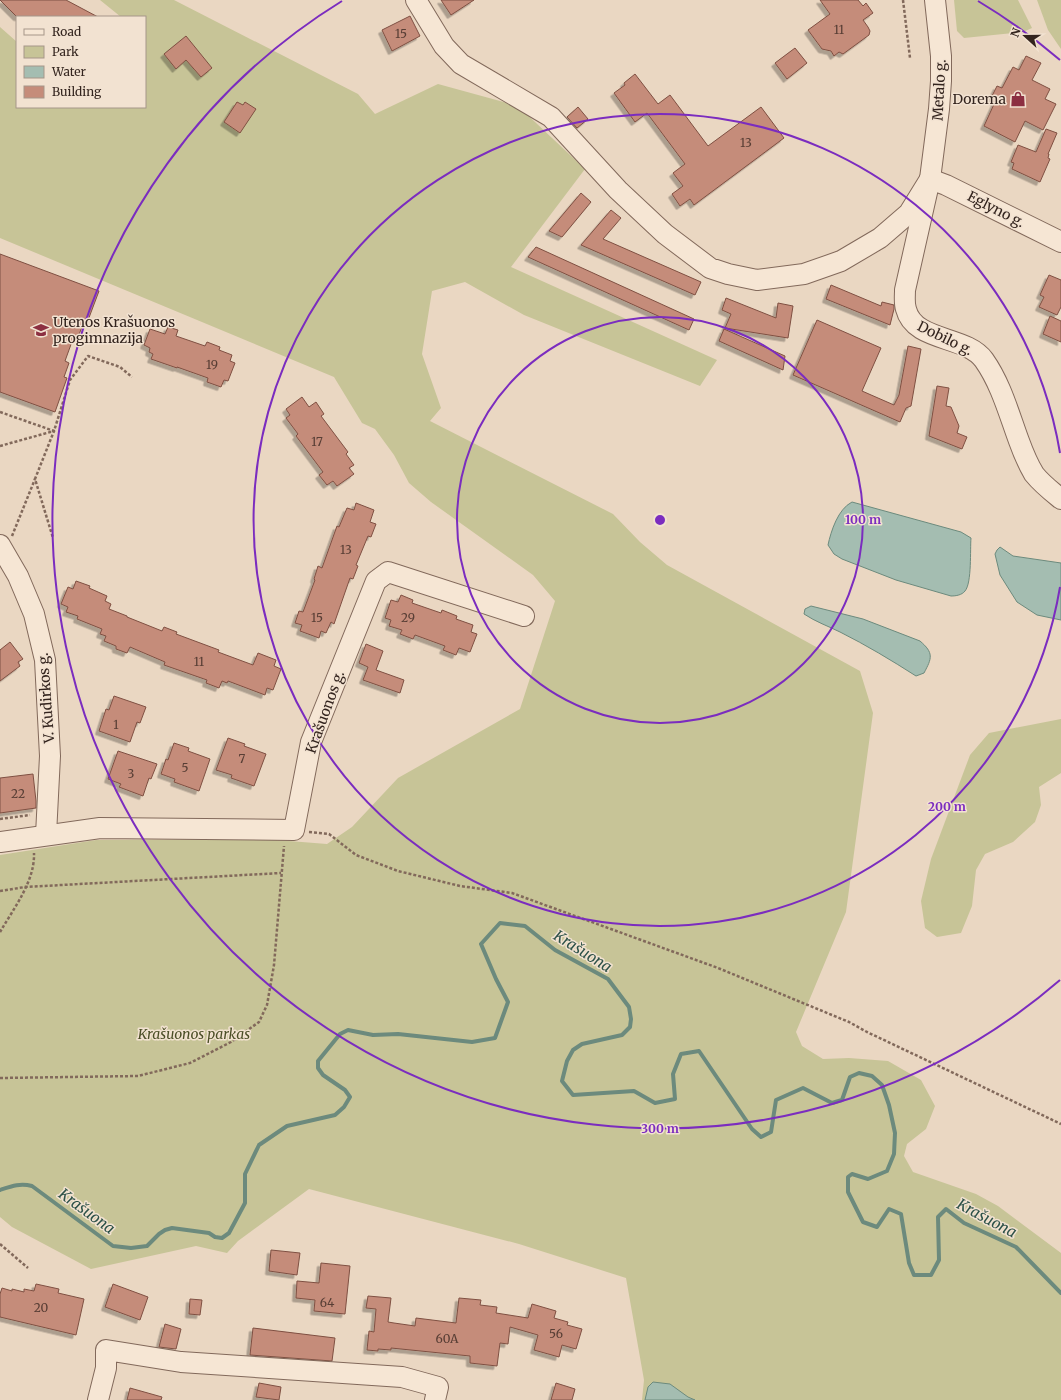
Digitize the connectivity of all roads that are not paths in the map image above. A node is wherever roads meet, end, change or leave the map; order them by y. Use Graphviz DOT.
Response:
graph roads {
  1 [pos="416,0"];
  2 [pos="935,0"];
  3 [pos="930,179"];
  4 [pos="1061,242"];
  5 [pos="1061,498"];
  6 [pos="2,548"];
  7 [pos="524,616"];
  8 [pos="39,836"];
  9 [pos="0,842"];
  10 [pos="98,1400"];
  11 [pos="435,1400"];
  1 -- 3 [label="street"];
  2 -- 3 [label="street, Metalo g."];
  3 -- 4 [label="street, Eglyno g."];
  3 -- 5 [label="street, Dobilo g."];
  6 -- 8 [label="street, V. Kudirkos g."];
  7 -- 8 [label="street, Krašuonos g."];
  8 -- 9 [label="street"];
  10 -- 11 [label="street"];
}
